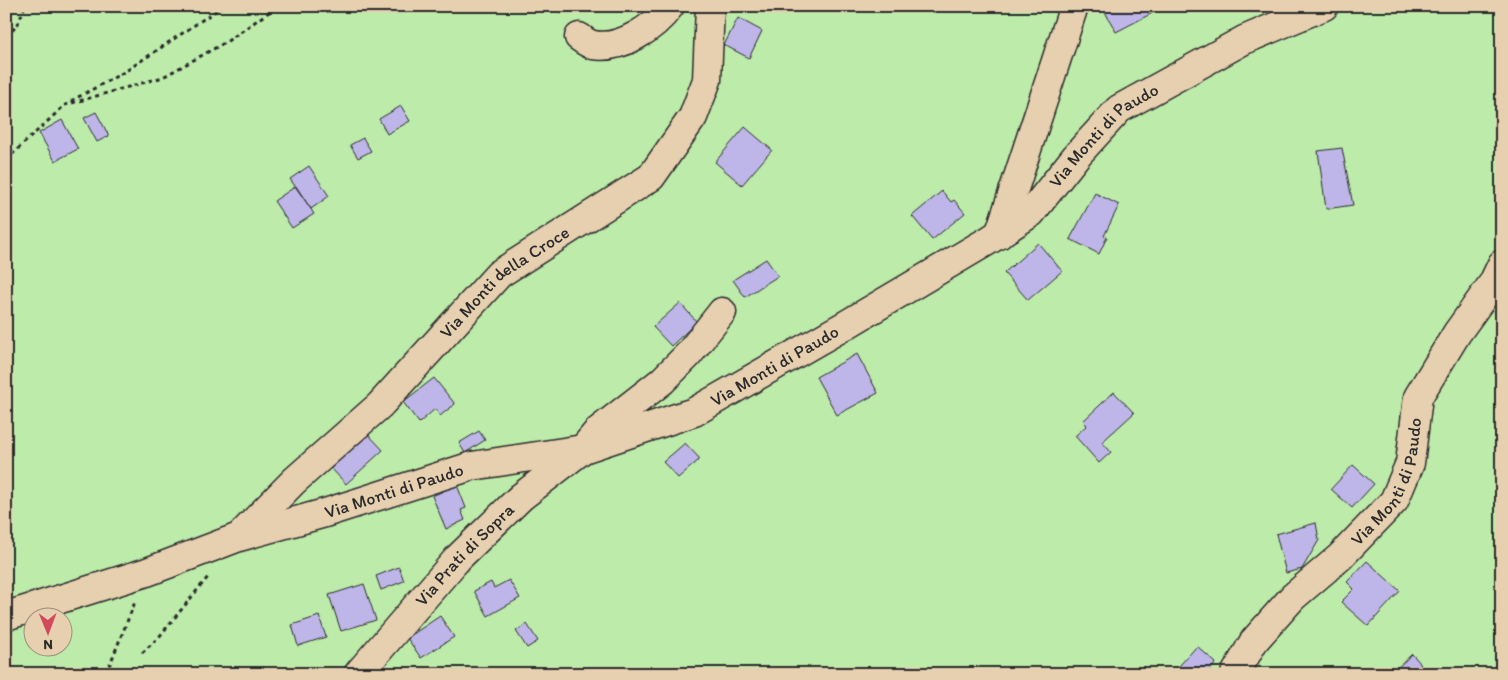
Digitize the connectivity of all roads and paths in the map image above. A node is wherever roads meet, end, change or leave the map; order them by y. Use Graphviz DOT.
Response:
graph roads {
  1 [pos="25,6"];
  2 [pos="223,6"];
  3 [pos="272,6"];
  4 [pos="670,6"];
  5 [pos="710,6"];
  6 [pos="1074,6"];
  7 [pos="1324,6"];
  8 [pos="6,36"];
  9 [pos="579,38"];
  10 [pos="65,105"];
  11 [pos="6,160"];
  12 [pos="999,234"];
  13 [pos="1502,264"];
  14 [pos="722,312"];
  15 [pos="583,449"];
  16 [pos="239,537"];
  17 [pos="213,571"];
  18 [pos="148,572"];
  19 [pos="6,616"];
  20 [pos="142,653"];
  21 [pos="106,674"];
  22 [pos="358,674"];
  23 [pos="1235,674"];
  1 -- 8 [label="path"];
  2 -- 10 [label="path"];
  3 -- 10 [label="path"];
  4 -- 9 [label="street"];
  5 -- 16 [label="street, Via Monti della Croce"];
  6 -- 12 [label="street"];
  7 -- 12 [label="street, Via Monti di Paudo"];
  10 -- 11 [label="path"];
  12 -- 15 [label="street, Via Monti di Paudo"];
  13 -- 23 [label="street, Via Monti di Paudo"];
  14 -- 15 [label="street"];
  15 -- 16 [label="street, Via Monti di Paudo"];
  15 -- 22 [label="street, Via Prati di Sopra"];
  16 -- 18 [label="street, Via Monti di Paudo"];
  17 -- 20 [label="path"];
  18 -- 19 [label="street, Via Monti di Paudo"];
  18 -- 21 [label="path"];
}
